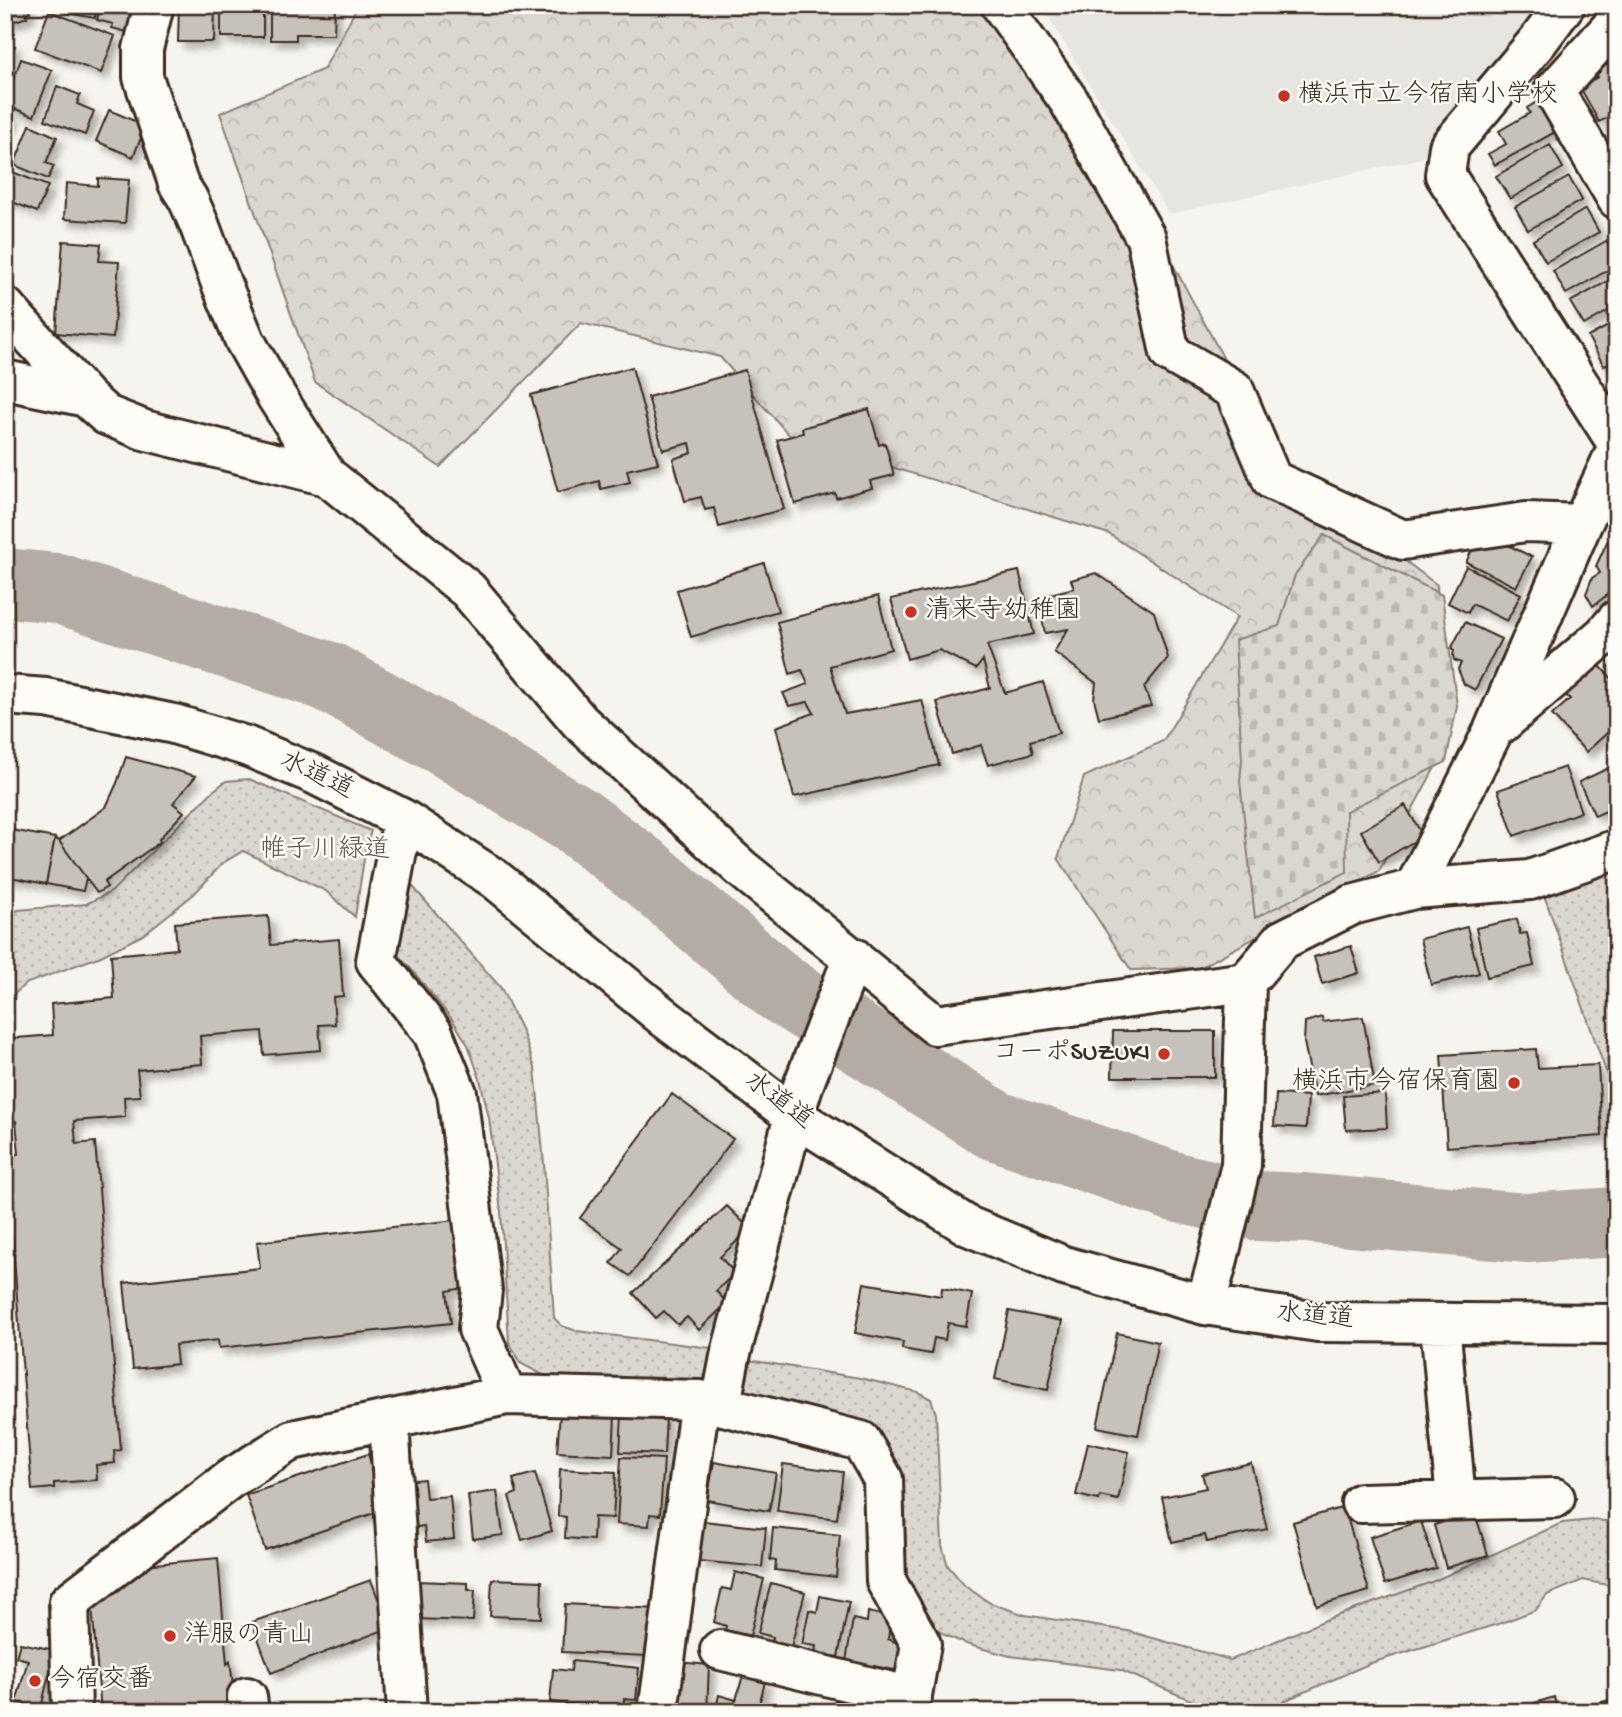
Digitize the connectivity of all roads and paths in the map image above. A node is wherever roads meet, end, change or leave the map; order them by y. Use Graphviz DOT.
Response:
graph roads {
  1 [pos="154,5"];
  2 [pos="1001,5"];
  3 [pos="1565,5"];
  4 [pos="1617,21"];
  5 [pos="1617,199"];
  6 [pos="5,307"];
  7 [pos="5,380"];
  8 [pos="86,397"];
  9 [pos="1617,443"];
  10 [pos="1617,449"];
  11 [pos="327,476"];
  12 [pos="1582,524"];
  13 [pos="1617,620"];
  14 [pos="5,695"];
  15 [pos="1493,731"];
  16 [pos="403,819"];
  17 [pos="1617,849"];
  18 [pos="1414,889"];
  19 [pos="853,957"];
  20 [pos="1246,982"];
  21 [pos="799,1101"];
  22 [pos="1205,1305"];
  23 [pos="1440,1323"];
  24 [pos="1617,1324"];
  25 [pos="719,1388"];
  26 [pos="507,1395"];
  27 [pos="389,1420"];
  28 [pos="1555,1498"];
  29 [pos="1456,1500"];
  30 [pos="1361,1503"];
  31 [pos="720,1650"];
  32 [pos="911,1704"];
  33 [pos="72,1712"];
  34 [pos="407,1712"];
  35 [pos="658,1712"];
  1 -- 11 [label="street"];
  2 -- 12 [label="street"];
  3 -- 9 [label="street"];
  4 -- 5 [label="street"];
  6 -- 8 [label="street"];
  7 -- 8 [label="street"];
  8 -- 11 [label="street"];
  10 -- 12 [label="street"];
  11 -- 19 [label="street"];
  12 -- 15 [label="street"];
  13 -- 15 [label="street"];
  14 -- 16 [label="street, 水道道"];
  15 -- 18 [label="street"];
  16 -- 21 [label="street, 水道道"];
  16 -- 26 [label="street"];
  17 -- 18 [label="street"];
  18 -- 20 [label="street"];
  19 -- 20 [label="street"];
  19 -- 21 [label="street"];
  20 -- 22 [label="street"];
  21 -- 22 [label="street, 水道道"];
  21 -- 25 [label="street"];
  22 -- 23 [label="street, 水道道"];
  23 -- 24 [label="street, 水道道"];
  23 -- 29 [label="street"];
  25 -- 26 [label="street"];
  25 -- 32 [label="street"];
  25 -- 35 [label="street"];
  26 -- 27 [label="street"];
  27 -- 33 [label="street"];
  27 -- 34 [label="street"];
  28 -- 29 [label="street"];
  29 -- 30 [label="street"];
  31 -- 32 [label="street"];
}
